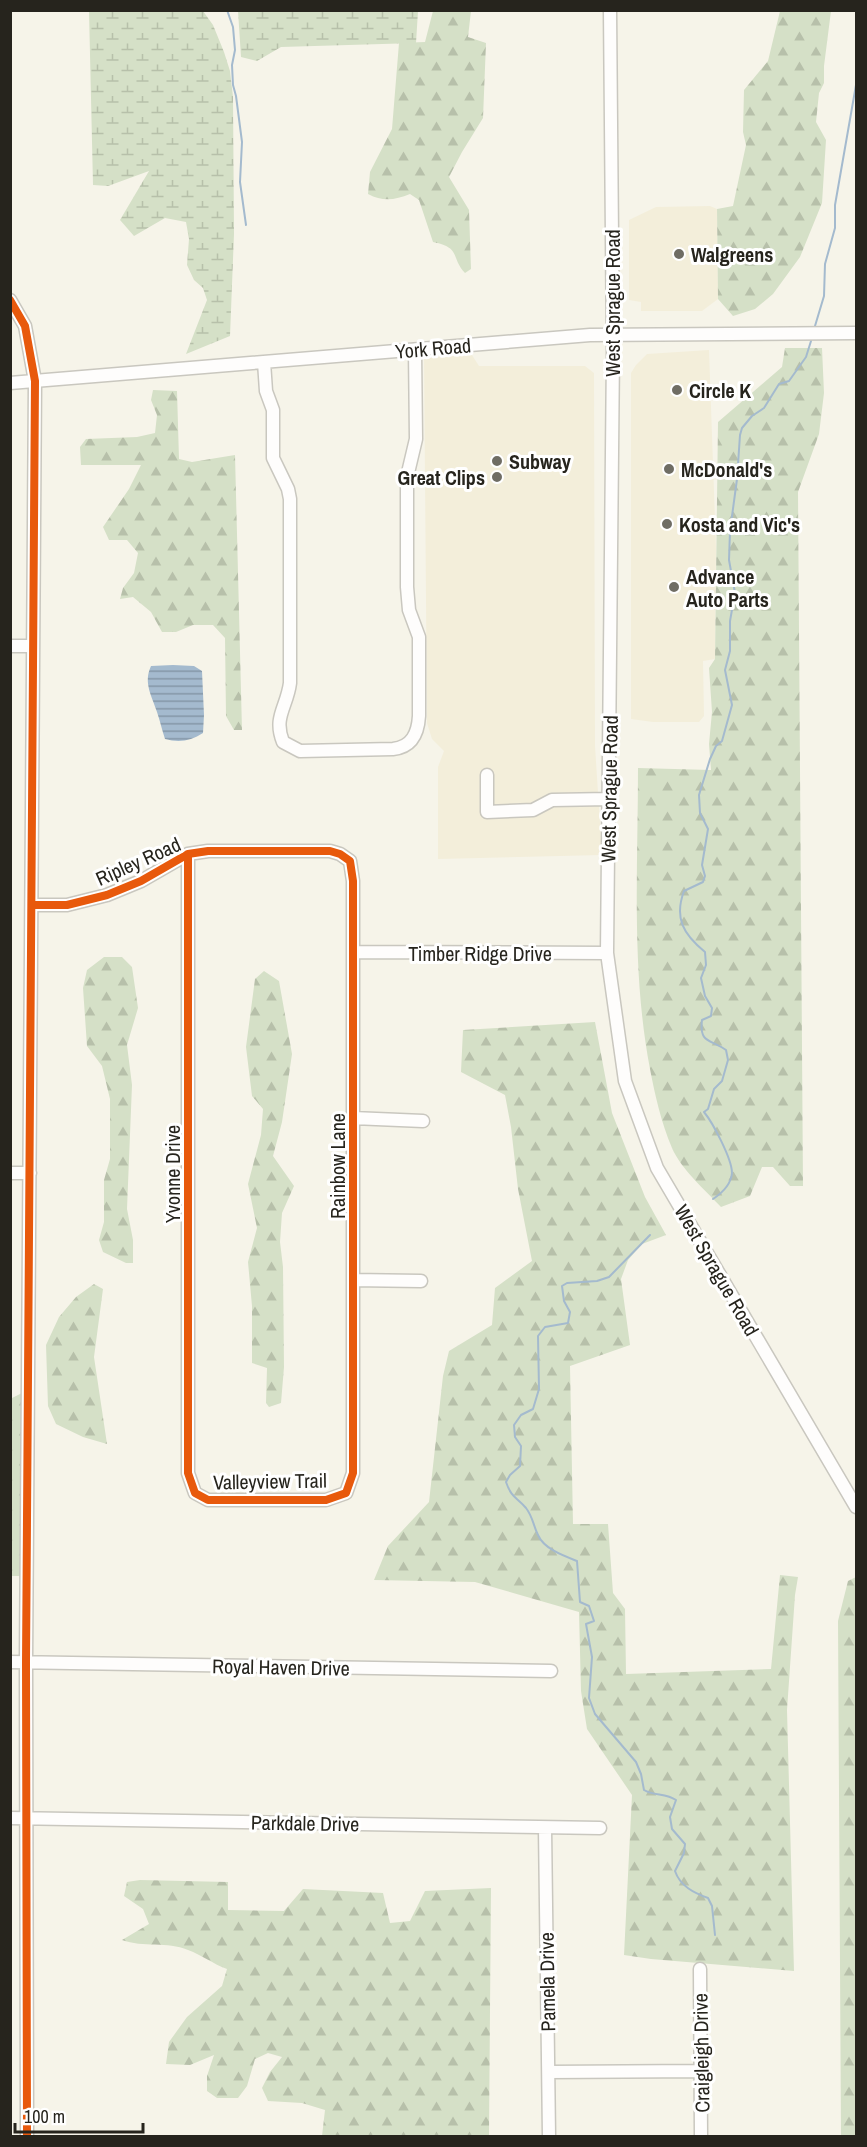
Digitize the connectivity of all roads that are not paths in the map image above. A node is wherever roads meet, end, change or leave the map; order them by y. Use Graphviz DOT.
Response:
graph roads {
  1 [pos="610,10"];
  2 [pos="10,300"];
  3 [pos="856,333"];
  4 [pos="613,335"];
  5 [pos="415,350"];
  6 [pos="264,362"];
  7 [pos="35,381"];
  8 [pos="10,383"];
  9 [pos="10,646"];
  10 [pos="32,646"];
  11 [pos="487,775"];
  12 [pos="609,799"];
  13 [pos="330,851"];
  14 [pos="188,854"];
  15 [pos="32,905"];
  16 [pos="353,952"];
  17 [pos="607,952"];
  18 [pos="353,1118"];
  19 [pos="423,1120"];
  20 [pos="10,1173"];
  21 [pos="30,1173"];
  22 [pos="353,1280"];
  23 [pos="420,1281"];
  24 [pos="195,1493"];
  25 [pos="346,1493"];
  26 [pos="856,1507"];
  27 [pos="10,1662"];
  28 [pos="26,1662"];
  29 [pos="551,1671"];
  30 [pos="10,1818"];
  31 [pos="26,1818"];
  32 [pos="545,1828"];
  33 [pos="600,1828"];
  34 [pos="700,1969"];
  35 [pos="701,2071"];
  36 [pos="549,2072"];
  37 [pos="27,2136"];
  38 [pos="549,2136"];
  39 [pos="701,2136"];
  1 -- 4 [label="street, West Sprague Road"];
  2 -- 7 [label="street"];
  3 -- 4 [label="street, York Road"];
  4 -- 5 [label="street, York Road"];
  4 -- 12 [label="street, West Sprague Road"];
  5 -- 6 [label="street, York Road"];
  5 -- 6 [label="street"];
  6 -- 7 [label="street, York Road"];
  7 -- 8 [label="street, York Road"];
  7 -- 10 [label="street"];
  9 -- 10 [label="street"];
  10 -- 15 [label="street"];
  11 -- 12 [label="street"];
  12 -- 17 [label="street, West Sprague Road"];
  13 -- 14 [label="street, Ripley Road"];
  13 -- 16 [label="street, Rainbow Lane"];
  14 -- 15 [label="street, Ripley Road"];
  14 -- 24 [label="street, Yvonne Drive"];
  15 -- 21 [label="street"];
  16 -- 17 [label="street, Timber Ridge Drive"];
  16 -- 18 [label="street, Rainbow Lane"];
  17 -- 26 [label="street, West Sprague Road"];
  18 -- 19 [label="street"];
  18 -- 22 [label="street, Rainbow Lane"];
  20 -- 21 [label="street"];
  21 -- 28 [label="street"];
  22 -- 23 [label="street"];
  22 -- 25 [label="street, Rainbow Lane"];
  24 -- 25 [label="street, Valleyview Trail"];
  27 -- 28 [label="street, Royal Haven Drive"];
  28 -- 29 [label="street, Royal Haven Drive"];
  28 -- 31 [label="street"];
  30 -- 31 [label="street, Parkdale Drive"];
  31 -- 32 [label="street, Parkdale Drive"];
  31 -- 37 [label="street"];
  32 -- 33 [label="street, Parkdale Drive"];
  32 -- 36 [label="street, Pamela Drive"];
  34 -- 35 [label="street, Craigleigh Drive"];
  35 -- 36 [label="street"];
  35 -- 39 [label="street, Craigleigh Drive"];
  36 -- 38 [label="street, Pamela Drive"];
}
